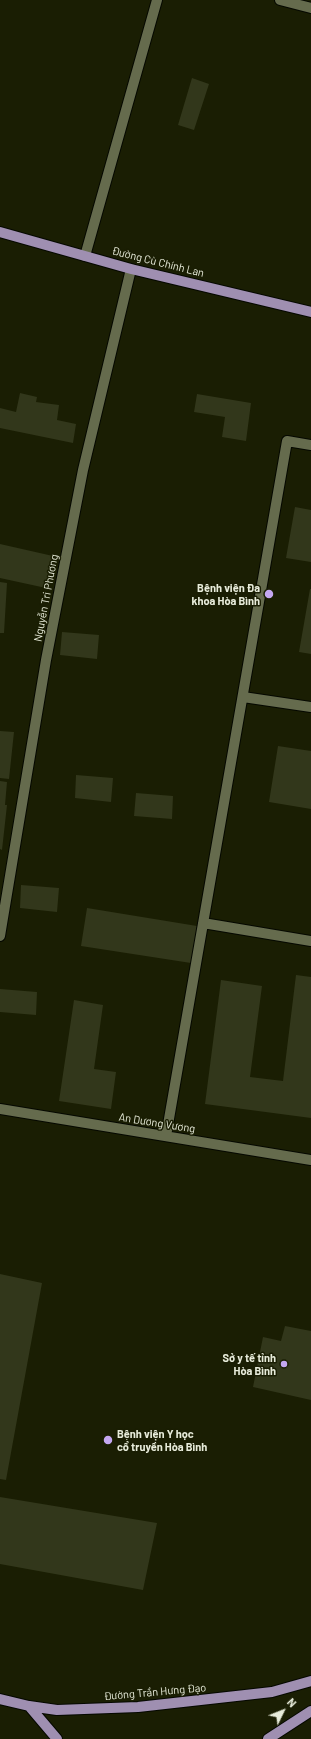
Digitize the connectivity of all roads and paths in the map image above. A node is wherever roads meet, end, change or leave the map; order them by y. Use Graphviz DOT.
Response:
graph roads {
  1 [pos="157,0"];
  2 [pos="280,0"];
  3 [pos="311,8"];
  4 [pos="0,232"];
  5 [pos="85,256"];
  6 [pos="131,269"];
  7 [pos="311,312"];
  8 [pos="311,445"];
  9 [pos="243,697"];
  10 [pos="311,707"];
  11 [pos="203,923"];
  12 [pos="0,936"];
  13 [pos="311,941"];
  14 [pos="0,1109"];
  15 [pos="166,1136"];
  16 [pos="311,1160"];
  17 [pos="311,1681"];
  18 [pos="0,1699"];
  19 [pos="28,1706"];
  20 [pos="311,1711"];
  21 [pos="271,1737"];
  22 [pos="57,1739"];
  23 [pos="263,1739"];
  1 -- 5 [label="street"];
  2 -- 3 [label="street"];
  4 -- 5 [label="main road, Đường Cù Chính Lan"];
  5 -- 6 [label="main road, Đường Cù Chính Lan"];
  6 -- 7 [label="main road, Đường Cù Chính Lan"];
  6 -- 12 [label="street, Nguyễn Tri Phương"];
  8 -- 9 [label="street"];
  9 -- 10 [label="street"];
  9 -- 11 [label="street"];
  11 -- 13 [label="street"];
  11 -- 15 [label="street"];
  14 -- 15 [label="street, An Dương Vương"];
  15 -- 16 [label="street, An Dương Vương"];
  17 -- 19 [label="main road, Đường Trần Hưng Đạo"];
  18 -- 19 [label="main road, Đường Trần Hưng Đạo"];
  19 -- 22 [label="main road"];
  20 -- 21 [label="main road"];
  21 -- 23 [label="main road"];
}
